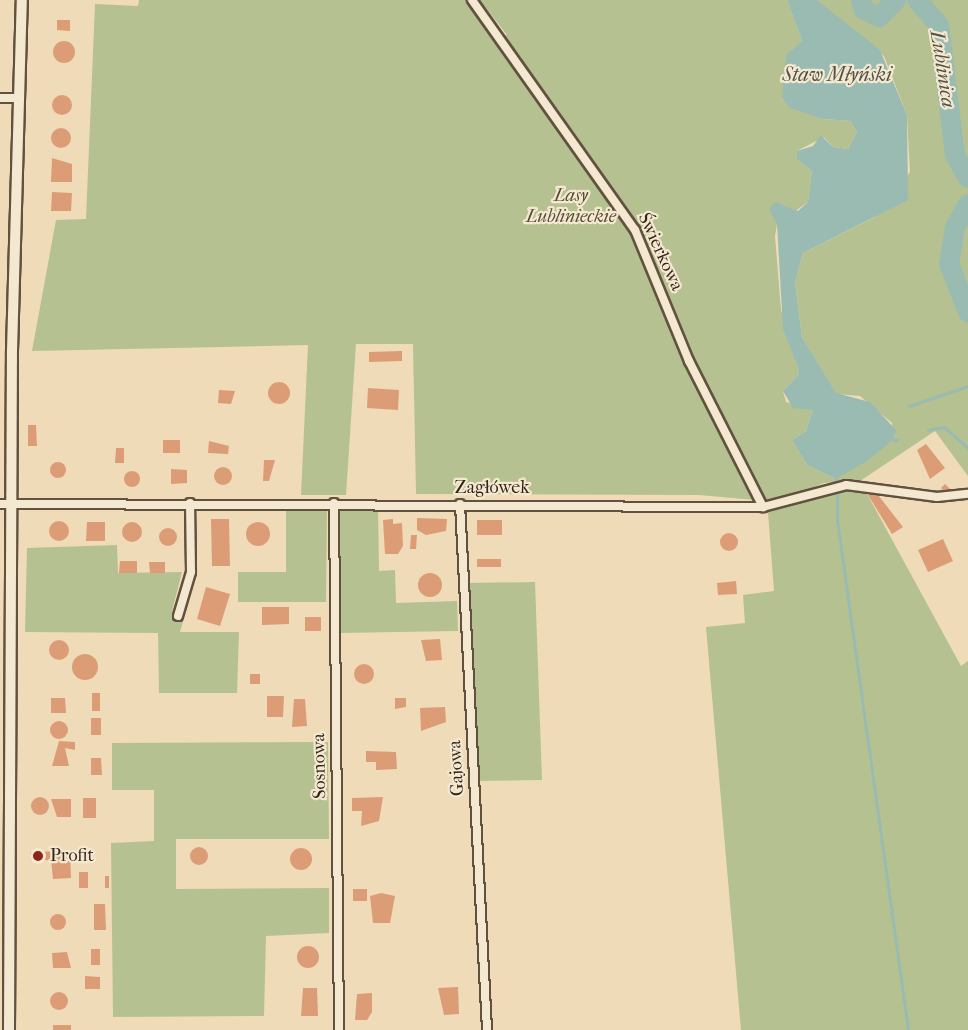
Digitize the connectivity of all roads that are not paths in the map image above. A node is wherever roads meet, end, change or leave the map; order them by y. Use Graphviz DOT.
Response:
graph roads {
  1 [pos="22,0"];
  2 [pos="472,0"];
  3 [pos="0,98"];
  4 [pos="20,98"];
  5 [pos="968,495"];
  6 [pos="190,503"];
  7 [pos="333,503"];
  8 [pos="6,504"];
  9 [pos="460,504"];
  10 [pos="763,507"];
  11 [pos="178,616"];
  12 [pos="5,717"];
  13 [pos="9,1030"];
  14 [pos="339,1030"];
  15 [pos="487,1030"];
  1 -- 4 [label="street"];
  2 -- 10 [label="street, Świerkowa"];
  3 -- 4 [label="street"];
  4 -- 8 [label="street"];
  5 -- 10 [label="street, Zagłówek"];
  6 -- 7 [label="street, Zagłówek"];
  6 -- 8 [label="street, Zagłówek"];
  6 -- 11 [label="street"];
  7 -- 9 [label="street, Zagłówek"];
  7 -- 14 [label="street, Sosnowa"];
  8 -- 12 [label="street"];
  9 -- 10 [label="street, Zagłówek"];
  9 -- 15 [label="street, Gajowa"];
  12 -- 13 [label="street"];
}
